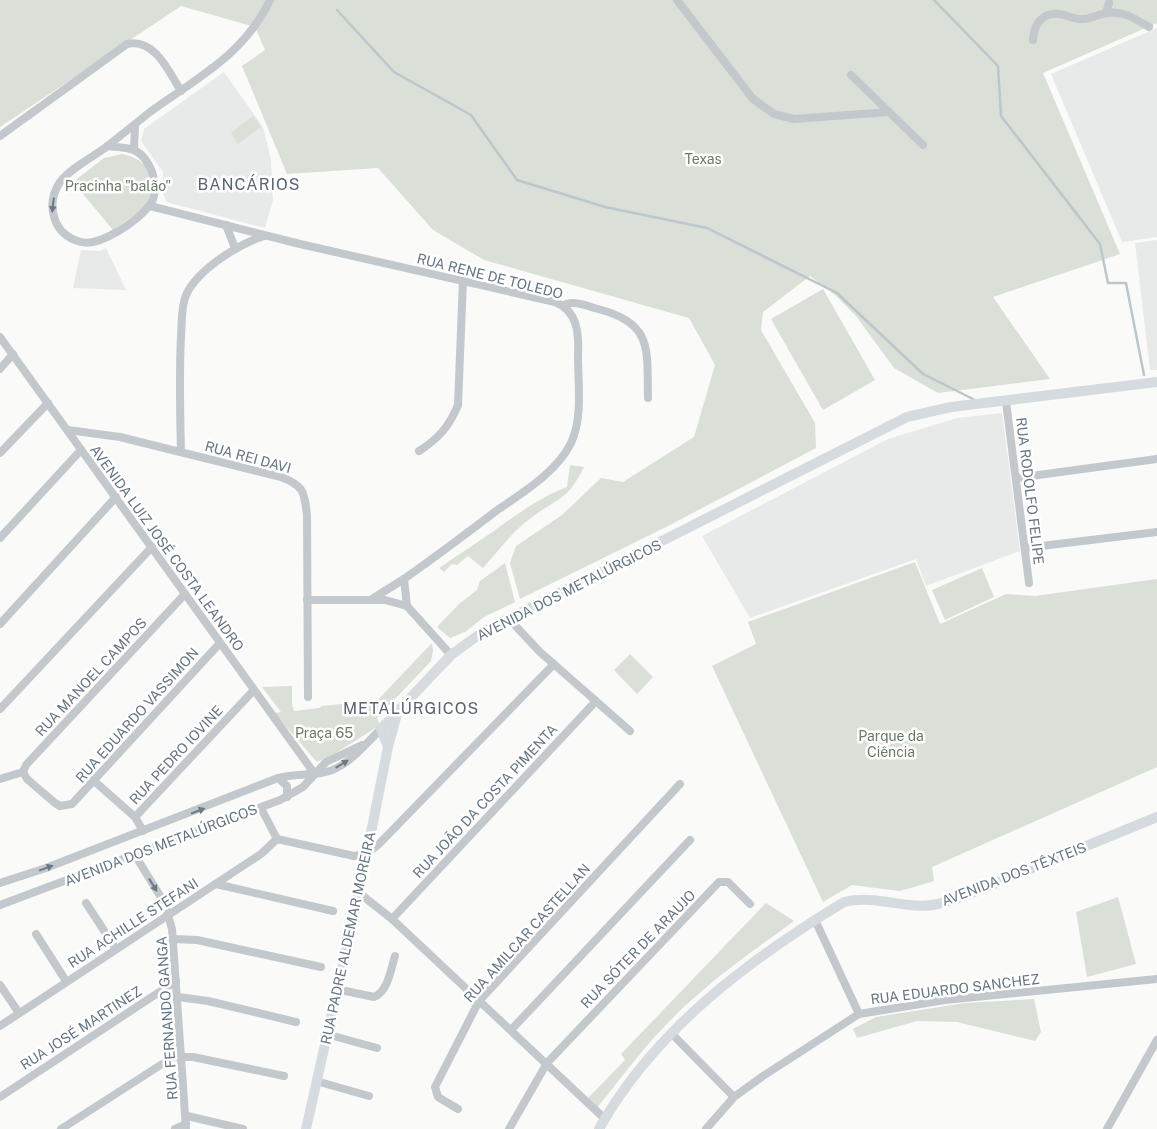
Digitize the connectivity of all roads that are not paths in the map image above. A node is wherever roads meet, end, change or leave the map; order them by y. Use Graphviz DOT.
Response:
graph roads {
  1 [pos="270,0"];
  2 [pos="676,0"];
  3 [pos="1108,1"];
  4 [pos="1106,13"];
  5 [pos="1149,27"];
  6 [pos="1033,40"];
  7 [pos="851,75"];
  8 [pos="181,91"];
  9 [pos="889,112"];
  10 [pos="135,125"];
  11 [pos="0,136"];
  12 [pos="107,146"];
  13 [pos="924,146"];
  14 [pos="134,150"];
  15 [pos="150,206"];
  16 [pos="226,225"];
  17 [pos="264,236"];
  18 [pos="235,248"];
  19 [pos="463,280"];
  20 [pos="564,306"];
  21 [pos="0,336"];
  22 [pos="13,354"];
  23 [pos="0,369"];
  24 [pos="1157,382"];
  25 [pos="648,398"];
  26 [pos="1006,402"];
  27 [pos="48,403"];
  28 [pos="68,430"];
  29 [pos="81,450"];
  30 [pos="419,451"];
  31 [pos="181,452"];
  32 [pos="0,453"];
  33 [pos="1157,459"];
  34 [pos="1016,478"];
  35 [pos="116,497"];
  36 [pos="1157,532"];
  37 [pos="0,538"];
  38 [pos="152,547"];
  39 [pos="1025,548"];
  40 [pos="404,579"];
  41 [pos="1030,583"];
  42 [pos="185,594"];
  43 [pos="371,599"];
  44 [pos="307,600"];
  45 [pos="407,606"];
  46 [pos="509,620"];
  47 [pos="0,624"];
  48 [pos="220,643"];
  49 [pos="451,655"];
  50 [pos="554,664"];
  51 [pos="253,691"];
  52 [pos="308,697"];
  53 [pos="596,700"];
  54 [pos="0,709"];
  55 [pos="398,713"];
  56 [pos="381,729"];
  57 [pos="630,731"];
  58 [pos="388,747"];
  59 [pos="23,772"];
  60 [pos="314,773"];
  61 [pos="278,778"];
  62 [pos="0,779"];
  63 [pos="93,780"];
  64 [pos="680,784"];
  65 [pos="287,797"];
  66 [pos="261,808"];
  67 [pos="1157,817"];
  68 [pos="135,818"];
  69 [pos="143,832"];
  70 [pos="277,839"];
  71 [pos="690,840"];
  72 [pos="366,854"];
  73 [pos="135,855"];
  74 [pos="0,883"];
  75 [pos="216,884"];
  76 [pos="358,893"];
  77 [pos="86,903"];
  78 [pos="750,904"];
  79 [pos="0,905"];
  80 [pos="333,911"];
  81 [pos="169,915"];
  82 [pos="392,919"];
  83 [pos="815,920"];
  84 [pos="36,934"];
  85 [pos="174,939"];
  86 [pos="116,949"];
  87 [pos="396,956"];
  88 [pos="321,967"];
  89 [pos="1157,979"];
  90 [pos="66,981"];
  91 [pos="176,981"];
  92 [pos="0,985"];
  93 [pos="336,989"];
  94 [pos="178,997"];
  95 [pos="479,1001"];
  96 [pos="20,1013"];
  97 [pos="858,1014"];
  98 [pos="296,1022"];
  99 [pos="0,1026"];
  100 [pos="512,1030"];
  101 [pos="326,1034"];
  102 [pos="672,1034"];
  103 [pos="1157,1040"];
  104 [pos="377,1048"];
  105 [pos="182,1055"];
  106 [pos="547,1063"];
  107 [pos="284,1076"];
  108 [pos="316,1081"];
  109 [pos="370,1096"];
  110 [pos="0,1097"];
  111 [pos="734,1097"];
  112 [pos="458,1109"];
  113 [pos="605,1119"];
  114 [pos="186,1123"];
  115 [pos="61,1129"];
  116 [pos="175,1129"];
  117 [pos="243,1129"];
  118 [pos="306,1129"];
  119 [pos="509,1129"];
  120 [pos="599,1129"];
  121 [pos="706,1129"];
  122 [pos="1107,1129"];
  1 -- 8 [label="street"];
  2 -- 9 [label="street"];
  3 -- 4 [label="street"];
  4 -- 5 [label="street"];
  4 -- 6 [label="street"];
  7 -- 9 [label="street"];
  8 -- 10 [label="street"];
  8 -- 11 [label="street"];
  9 -- 13 [label="street"];
  10 -- 12 [label="street"];
  10 -- 14 [label="street"];
  12 -- 14 [label="street"];
  12 -- 15 [label="street, one-way"];
  14 -- 15 [label="street"];
  15 -- 16 [label="street, RUA RENE DE TOLEDO"];
  16 -- 17 [label="street, RUA RENE DE TOLEDO"];
  16 -- 18 [label="street"];
  17 -- 18 [label="street"];
  17 -- 19 [label="street, RUA RENE DE TOLEDO"];
  18 -- 31 [label="street"];
  19 -- 20 [label="street, RUA RENE DE TOLEDO"];
  19 -- 30 [label="street"];
  20 -- 25 [label="street"];
  20 -- 40 [label="street, RUA RENE DE TOLEDO"];
  21 -- 22 [label="street, AVENIDA LUIZ JOSÉ COSTA LEANDRO"];
  22 -- 23 [label="street"];
  22 -- 27 [label="street, AVENIDA LUIZ JOSÉ COSTA LEANDRO"];
  24 -- 26 [label="main road, AVENIDA DOS METALÚRGICOS"];
  26 -- 34 [label="street, RUA RODOLFO FELIPE"];
  26 -- 46 [label="main road, AVENIDA DOS METALÚRGICOS"];
  27 -- 28 [label="street, AVENIDA LUIZ JOSÉ COSTA LEANDRO"];
  27 -- 32 [label="street"];
  28 -- 29 [label="street, AVENIDA LUIZ JOSÉ COSTA LEANDRO"];
  28 -- 31 [label="street, RUA REI DAVI"];
  29 -- 35 [label="street, AVENIDA LUIZ JOSÉ COSTA LEANDRO"];
  29 -- 37 [label="street"];
  31 -- 44 [label="street, RUA REI DAVI"];
  33 -- 34 [label="street"];
  34 -- 39 [label="street, RUA RODOLFO FELIPE"];
  35 -- 38 [label="street, AVENIDA LUIZ JOSÉ COSTA LEANDRO"];
  35 -- 47 [label="street"];
  36 -- 39 [label="street"];
  38 -- 42 [label="street, AVENIDA LUIZ JOSÉ COSTA LEANDRO"];
  38 -- 54 [label="street"];
  39 -- 41 [label="street, RUA RODOLFO FELIPE"];
  40 -- 43 [label="street, RUA RENE DE TOLEDO"];
  40 -- 45 [label="street"];
  42 -- 48 [label="street, AVENIDA LUIZ JOSÉ COSTA LEANDRO"];
  42 -- 59 [label="street, RUA MANOEL CAMPOS"];
  43 -- 44 [label="street"];
  43 -- 45 [label="street"];
  44 -- 52 [label="street, RUA REI DAVI"];
  45 -- 49 [label="street"];
  46 -- 49 [label="main road, AVENIDA DOS METALÚRGICOS"];
  46 -- 50 [label="street"];
  48 -- 51 [label="street, AVENIDA LUIZ JOSÉ COSTA LEANDRO"];
  48 -- 63 [label="street, RUA EDUARDO VASSIMON"];
  49 -- 55 [label="main road, AVENIDA DOS METALÚRGICOS"];
  50 -- 53 [label="street"];
  50 -- 72 [label="street"];
  51 -- 60 [label="street, AVENIDA LUIZ JOSÉ COSTA LEANDRO"];
  51 -- 68 [label="street, RUA PEDRO IOVINE"];
  53 -- 57 [label="street"];
  53 -- 82 [label="street, RUA JOÃO DA COSTA PIMENTA"];
  55 -- 56 [label="main road, AVENIDA DOS METALÚRGICOS"];
  55 -- 58 [label="main road, RUA PADRE ALDEMAR MOREIRA"];
  56 -- 58 [label="main road"];
  56 -- 60 [label="street, AVENIDA DOS METALÚRGICOS"];
  58 -- 72 [label="main road, RUA PADRE ALDEMAR MOREIRA"];
  59 -- 62 [label="street"];
  59 -- 63 [label="street, RUA EDUARDO VASSIMON"];
  60 -- 61 [label="street, AVENIDA DOS METALÚRGICOS"];
  60 -- 65 [label="street, AVENIDA DOS METALÚRGICOS"];
  61 -- 65 [label="street"];
  69 -- 61 [label="street, AVENIDA DOS METALÚRGICOS, one-way"];
  63 -- 68 [label="street, RUA PEDRO IOVINE"];
  64 -- 95 [label="street, RUA AMILCAR CASTELLAN"];
  65 -- 66 [label="street, AVENIDA DOS METALÚRGICOS"];
  66 -- 70 [label="street"];
  66 -- 73 [label="street, AVENIDA DOS METALÚRGICOS"];
  67 -- 83 [label="main road, AVENIDA DOS TÊXTEIS"];
  68 -- 69 [label="street"];
  74 -- 69 [label="street, AVENIDA DOS METALÚRGICOS, one-way"];
  70 -- 72 [label="street"];
  70 -- 75 [label="street, RUA ACHILLE STEFANI"];
  71 -- 100 [label="street"];
  72 -- 76 [label="main road, RUA PADRE ALDEMAR MOREIRA"];
  73 -- 79 [label="street, AVENIDA DOS METALÚRGICOS"];
  73 -- 81 [label="street, RUA FERNANDO GANGA, one-way"];
  75 -- 80 [label="street"];
  75 -- 81 [label="street, RUA ACHILLE STEFANI"];
  76 -- 82 [label="street"];
  76 -- 93 [label="main road, RUA PADRE ALDEMAR MOREIRA"];
  77 -- 86 [label="street"];
  78 -- 106 [label="street, RUA SÓTER DE ARAUJO"];
  81 -- 85 [label="street, RUA FERNANDO GANGA"];
  81 -- 86 [label="street, RUA ACHILLE STEFANI"];
  82 -- 95 [label="street"];
  83 -- 97 [label="street"];
  83 -- 102 [label="main road, AVENIDA DOS TÊXTEIS"];
  84 -- 90 [label="street"];
  85 -- 88 [label="street"];
  85 -- 91 [label="street, RUA FERNANDO GANGA"];
  86 -- 90 [label="street, RUA ACHILLE STEFANI"];
  87 -- 93 [label="street"];
  89 -- 97 [label="street, RUA EDUARDO SANCHEZ"];
  90 -- 96 [label="street, RUA ACHILLE STEFANI"];
  91 -- 94 [label="street, RUA FERNANDO GANGA"];
  91 -- 110 [label="street, RUA JOSÉ MARTINEZ"];
  92 -- 96 [label="street"];
  93 -- 101 [label="main road, RUA PADRE ALDEMAR MOREIRA"];
  94 -- 98 [label="street"];
  94 -- 105 [label="street, RUA FERNANDO GANGA"];
  95 -- 100 [label="street"];
  95 -- 112 [label="street, RUA AMILCAR CASTELLAN"];
  96 -- 99 [label="street, RUA ACHILLE STEFANI"];
  97 -- 111 [label="street, RUA EDUARDO SANCHEZ"];
  100 -- 106 [label="street"];
  101 -- 104 [label="street"];
  101 -- 108 [label="main road, RUA PADRE ALDEMAR MOREIRA"];
  102 -- 111 [label="street"];
  102 -- 113 [label="main road, AVENIDA DOS TÊXTEIS"];
  103 -- 122 [label="street"];
  105 -- 107 [label="street"];
  105 -- 114 [label="street, RUA FERNANDO GANGA"];
  105 -- 115 [label="street"];
  106 -- 113 [label="street"];
  106 -- 119 [label="street, RUA SÓTER DE ARAUJO"];
  108 -- 109 [label="street"];
  108 -- 118 [label="main road, RUA PADRE ALDEMAR MOREIRA"];
  111 -- 121 [label="street, RUA EDUARDO SANCHEZ"];
  113 -- 120 [label="main road, AVENIDA DOS TÊXTEIS"];
  114 -- 116 [label="street"];
  114 -- 117 [label="street"];
}
